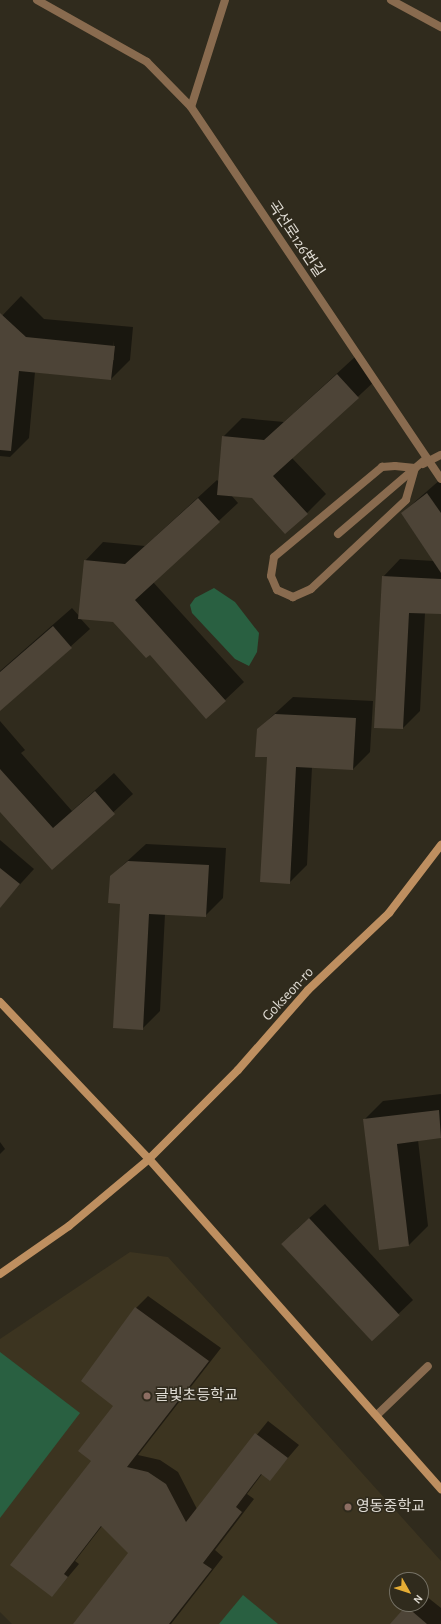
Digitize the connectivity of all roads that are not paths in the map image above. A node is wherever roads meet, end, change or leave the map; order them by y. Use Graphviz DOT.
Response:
graph roads {
  1 [pos="37,0"];
  2 [pos="225,0"];
  3 [pos="391,0"];
  4 [pos="441,27"];
  5 [pos="191,107"];
  6 [pos="441,455"];
  7 [pos="428,460"];
  8 [pos="415,468"];
  9 [pos="441,479"];
  10 [pos="338,534"];
  11 [pos="441,845"];
  12 [pos="0,1002"];
  13 [pos="149,1158"];
  14 [pos="0,1274"];
  15 [pos="428,1366"];
  16 [pos="378,1414"];
  17 [pos="441,1489"];
  1 -- 5 [label="street, 곡선로126번길"];
  2 -- 5 [label="street"];
  3 -- 4 [label="street"];
  5 -- 7 [label="street, 곡선로126번길"];
  6 -- 7 [label="street"];
  7 -- 8 [label="street"];
  7 -- 9 [label="street, 곡선로126번길"];
  8 -- 8 [label="street"];
  8 -- 10 [label="street"];
  11 -- 13 [label="street, Gokseon-ro"];
  12 -- 13 [label="street"];
  13 -- 14 [label="street, Gokseon-ro"];
  13 -- 16 [label="street"];
  15 -- 16 [label="street"];
  16 -- 17 [label="street"];
}
